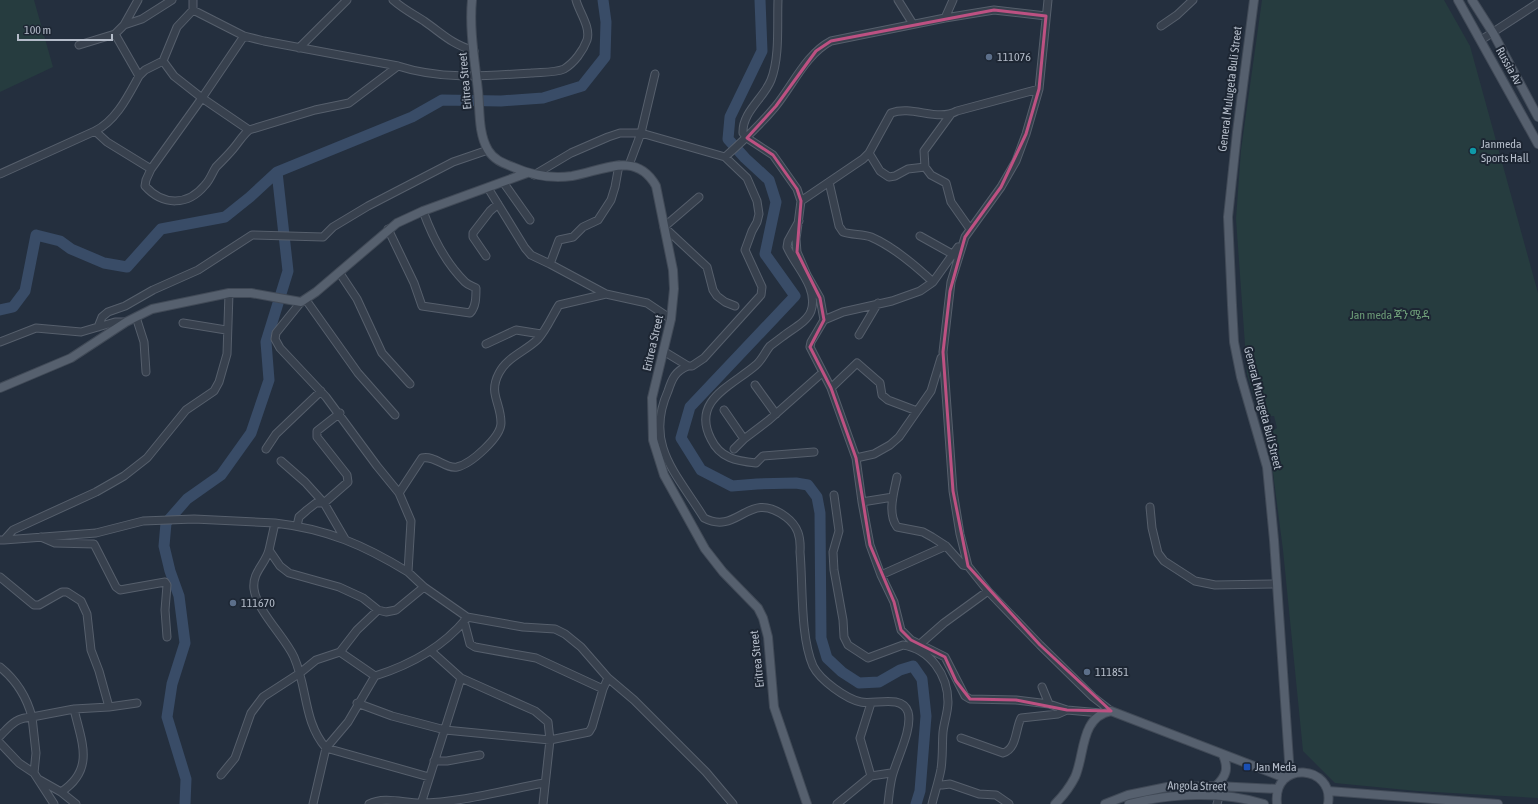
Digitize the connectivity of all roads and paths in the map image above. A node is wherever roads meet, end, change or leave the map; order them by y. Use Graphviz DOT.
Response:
graph roads {
  1 [pos="138,0"];
  2 [pos="172,0"];
  3 [pos="193,0"];
  4 [pos="347,0"];
  5 [pos="393,0"];
  6 [pos="472,0"];
  7 [pos="576,0"];
  8 [pos="778,0"];
  9 [pos="898,0"];
  10 [pos="953,0"];
  11 [pos="1048,0"];
  12 [pos="1193,0"];
  13 [pos="1254,0"];
  14 [pos="1458,0"];
  15 [pos="1472,0"];
  16 [pos="1538,3"];
  17 [pos="193,10"];
  18 [pos="1046,16"];
  19 [pos="946,18"];
  20 [pos="913,24"];
  21 [pos="124,25"];
  22 [pos="1161,26"];
  23 [pos="1492,33"];
  24 [pos="115,34"];
  25 [pos="244,36"];
  26 [pos="1481,40"];
  27 [pos="79,45"];
  28 [pos="300,48"];
  29 [pos="474,51"];
  30 [pos="163,61"];
  31 [pos="398,66"];
  32 [pos="655,74"];
  33 [pos="139,76"];
  34 [pos="476,76"];
  35 [pos="1039,89"];
  36 [pos="202,98"];
  37 [pos="951,114"];
  38 [pos="1538,117"];
  39 [pos="249,130"];
  40 [pos="95,131"];
  41 [pos="641,133"];
  42 [pos="747,138"];
  43 [pos="1538,144"];
  44 [pos="488,150"];
  45 [pos="869,153"];
  46 [pos="727,156"];
  47 [pos="619,165"];
  48 [pos="629,165"];
  49 [pos="925,168"];
  50 [pos="151,169"];
  51 [pos="0,174"];
  52 [pos="531,174"];
  53 [pos="503,182"];
  54 [pos="829,182"];
  55 [pos="488,188"];
  56 [pos="699,198"];
  57 [pos="801,201"];
  58 [pos="498,204"];
  59 [pos="423,211"];
  60 [pos="530,220"];
  61 [pos="799,221"];
  62 [pos="664,227"];
  63 [pos="388,229"];
  64 [pos="970,229"];
  65 [pos="920,236"];
  66 [pos="965,237"];
  67 [pos="486,256"];
  68 [pos="954,256"];
  69 [pos="550,264"];
  70 [pos="339,272"];
  71 [pos="933,282"];
  72 [pos="229,293"];
  73 [pos="606,294"];
  74 [pos="303,301"];
  75 [pos="878,303"];
  76 [pos="735,306"];
  77 [pos="136,317"];
  78 [pos="672,319"];
  79 [pos="824,320"];
  80 [pos="126,322"];
  81 [pos="183,323"];
  82 [pos="98,327"];
  83 [pos="226,330"];
  84 [pos="541,334"];
  85 [pos="859,336"];
  86 [pos="0,342"];
  87 [pos="486,344"];
  88 [pos="664,352"];
  89 [pos="943,352"];
  90 [pos="678,360"];
  91 [pos="688,366"];
  92 [pos="680,369"];
  93 [pos="146,372"];
  94 [pos="822,373"];
  95 [pos="410,384"];
  96 [pos="755,385"];
  97 [pos="0,388"];
  98 [pos="830,388"];
  99 [pos="321,391"];
  100 [pos="724,410"];
  101 [pos="917,411"];
  102 [pos="340,414"];
  103 [pos="776,414"];
  104 [pos="395,415"];
  105 [pos="744,439"];
  106 [pos="266,449"];
  107 [pos="734,449"];
  108 [pos="814,452"];
  109 [pos="856,458"];
  110 [pos="280,461"];
  111 [pos="896,477"];
  112 [pos="399,492"];
  113 [pos="834,495"];
  114 [pos="893,497"];
  115 [pos="862,502"];
  116 [pos="324,503"];
  117 [pos="1150,507"];
  118 [pos="275,523"];
  119 [pos="296,526"];
  120 [pos="39,537"];
  121 [pos="345,539"];
  122 [pos="2,540"];
  123 [pos="946,546"];
  124 [pos="269,550"];
  125 [pos="968,566"];
  126 [pos="408,572"];
  127 [pos="881,575"];
  128 [pos="0,577"];
  129 [pos="1277,584"];
  130 [pos="424,586"];
  131 [pos="988,591"];
  132 [pos="378,610"];
  133 [pos="466,619"];
  134 [pos="167,637"];
  135 [pos="919,645"];
  136 [pos="431,651"];
  137 [pos="340,652"];
  138 [pos="0,667"];
  139 [pos="300,673"];
  140 [pos="375,676"];
  141 [pos="461,678"];
  142 [pos="608,678"];
  143 [pos="1042,687"];
  144 [pos="603,689"];
  145 [pos="137,703"];
  146 [pos="357,703"];
  147 [pos="871,703"];
  148 [pos="1049,704"];
  149 [pos="109,707"];
  150 [pos="74,709"];
  151 [pos="1067,710"];
  152 [pos="1111,711"];
  153 [pos="1101,713"];
  154 [pos="32,718"];
  155 [pos="445,730"];
  156 [pos="0,736"];
  157 [pos="961,738"];
  158 [pos="550,740"];
  159 [pos="0,743"];
  160 [pos="326,748"];
  161 [pos="480,755"];
  162 [pos="1223,755"];
  163 [pos="434,762"];
  164 [pos="891,773"];
  165 [pos="221,775"];
  166 [pos="36,776"];
  167 [pos="871,776"];
  168 [pos="429,777"];
  169 [pos="1287,777"];
  170 [pos="544,783"];
  171 [pos="942,785"];
  172 [pos="1216,786"];
  173 [pos="1278,789"];
  174 [pos="1328,791"];
  175 [pos="61,792"];
  176 [pos="1149,795"];
  177 [pos="1172,799"];
  178 [pos="1218,800"];
  179 [pos="1409,801"];
  180 [pos="54,804"];
  181 [pos="76,804"];
  182 [pos="313,804"];
  183 [pos="369,804"];
  184 [pos="421,804"];
  185 [pos="543,804"];
  186 [pos="733,804"];
  187 [pos="807,804"];
  188 [pos="837,804"];
  189 [pos="888,804"];
  190 [pos="932,804"];
  191 [pos="1009,804"];
  192 [pos="1055,804"];
  193 [pos="1105,804"];
  194 [pos="1129,804"];
  195 [pos="1165,804"];
  196 [pos="1264,804"];
  197 [pos="1277,804"];
  198 [pos="1328,804"];
  199 [pos="1498,804"];
  1 -- 21 [label="street"];
  2 -- 21 [label="street"];
  3 -- 17 [label="street"];
  4 -- 28 [label="street"];
  5 -- 29 [label="street"];
  6 -- 29 [label="main road, Eritrea Street"];
  7 -- 34 [label="street"];
  8 -- 42 [label="street"];
  9 -- 20 [label="street"];
  10 -- 19 [label="street"];
  11 -- 18 [label="street"];
  12 -- 22 [label="street"];
  13 -- 129 [label="main road, General Mulugeta Buli Street"];
  14 -- 26 [label="main road, Russia Av"];
  15 -- 23 [label="main road, Russia Av"];
  16 -- 23 [label="street"];
  17 -- 25 [label="street"];
  17 -- 30 [label="street"];
  18 -- 19 [label="street"];
  18 -- 35 [label="street"];
  19 -- 20 [label="street"];
  20 -- 42 [label="street"];
  21 -- 24 [label="street"];
  23 -- 26 [label="street"];
  23 -- 38 [label="main road, Russia Av"];
  24 -- 27 [label="street"];
  24 -- 33 [label="street"];
  25 -- 28 [label="street"];
  25 -- 36 [label="street"];
  26 -- 43 [label="main road, Russia Av"];
  28 -- 31 [label="street"];
  29 -- 34 [label="main road, Eritrea Street"];
  30 -- 33 [label="street"];
  30 -- 36 [label="street"];
  31 -- 34 [label="street"];
  31 -- 39 [label="street"];
  32 -- 41 [label="street"];
  33 -- 40 [label="street"];
  34 -- 44 [label="main road, Eritrea Street"];
  35 -- 37 [label="street"];
  35 -- 64 [label="street"];
  36 -- 39 [label="street"];
  36 -- 50 [label="street"];
  37 -- 45 [label="street"];
  37 -- 49 [label="street"];
  39 -- 50 [label="street"];
  40 -- 50 [label="street"];
  40 -- 51 [label="street"];
  41 -- 46 [label="street"];
  41 -- 48 [label="street"];
  41 -- 52 [label="street"];
  42 -- 46 [label="street"];
  42 -- 57 [label="street"];
  44 -- 52 [label="main road, Eritrea Street"];
  44 -- 82 [label="street"];
  45 -- 49 [label="street"];
  45 -- 54 [label="street"];
  46 -- 91 [label="street"];
  47 -- 48 [label="main road, Eritrea Street"];
  47 -- 52 [label="main road, Eritrea Street"];
  47 -- 69 [label="street"];
  48 -- 62 [label="main road, Eritrea Street"];
  49 -- 64 [label="street"];
  52 -- 53 [label="main road"];
  53 -- 55 [label="main road"];
  53 -- 60 [label="street"];
  54 -- 57 [label="street"];
  54 -- 71 [label="street"];
  55 -- 58 [label="street"];
  55 -- 59 [label="main road"];
  56 -- 62 [label="street"];
  57 -- 61 [label="street"];
  58 -- 67 [label="street"];
  58 -- 69 [label="street"];
  59 -- 63 [label="main road"];
  59 -- 63 [label="street"];
  61 -- 79 [label="street"];
  61 -- 108 [label="street"];
  62 -- 76 [label="street"];
  62 -- 78 [label="main road, Eritrea Street"];
  63 -- 70 [label="main road"];
  64 -- 66 [label="street"];
  65 -- 68 [label="street"];
  66 -- 68 [label="street"];
  66 -- 89 [label="street"];
  68 -- 71 [label="street"];
  69 -- 73 [label="street"];
  70 -- 74 [label="main road"];
  70 -- 95 [label="street"];
  71 -- 75 [label="street"];
  72 -- 74 [label="main road"];
  72 -- 77 [label="main road"];
  72 -- 83 [label="street"];
  73 -- 78 [label="street"];
  73 -- 84 [label="street"];
  74 -- 99 [label="street"];
  74 -- 104 [label="street"];
  75 -- 79 [label="street"];
  75 -- 85 [label="street"];
  77 -- 80 [label="main road"];
  77 -- 93 [label="street"];
  78 -- 88 [label="main road, Eritrea Street"];
  79 -- 94 [label="street"];
  80 -- 82 [label="street"];
  80 -- 97 [label="main road"];
  81 -- 83 [label="street"];
  82 -- 86 [label="street"];
  83 -- 122 [label="street"];
  84 -- 87 [label="street"];
  84 -- 112 [label="street"];
  88 -- 90 [label="street"];
  88 -- 187 [label="main road, Eritrea Street"];
  89 -- 101 [label="street"];
  89 -- 125 [label="street"];
  90 -- 91 [label="street"];
  90 -- 92 [label="street"];
  91 -- 92 [label="street"];
  92 -- 147 [label="street"];
  94 -- 98 [label="street"];
  94 -- 103 [label="street"];
  96 -- 103 [label="street"];
  98 -- 101 [label="street"];
  98 -- 109 [label="street"];
  99 -- 102 [label="street"];
  99 -- 106 [label="street"];
  100 -- 105 [label="street"];
  101 -- 109 [label="street"];
  102 -- 112 [label="street"];
  102 -- 116 [label="street"];
  103 -- 105 [label="street"];
  105 -- 107 [label="street"];
  109 -- 115 [label="street"];
  110 -- 116 [label="street"];
  111 -- 114 [label="street"];
  112 -- 126 [label="street"];
  113 -- 190 [label="street"];
  114 -- 115 [label="street"];
  114 -- 123 [label="street"];
  115 -- 127 [label="street"];
  116 -- 119 [label="street"];
  116 -- 121 [label="street"];
  117 -- 129 [label="street"];
  118 -- 119 [label="street"];
  118 -- 120 [label="street"];
  118 -- 124 [label="street"];
  119 -- 121 [label="street"];
  120 -- 122 [label="street"];
  120 -- 134 [label="street"];
  121 -- 126 [label="street"];
  123 -- 125 [label="street"];
  123 -- 127 [label="street"];
  124 -- 132 [label="street"];
  124 -- 139 [label="street"];
  125 -- 131 [label="street"];
  126 -- 130 [label="street"];
  127 -- 135 [label="street"];
  128 -- 149 [label="street"];
  129 -- 169 [label="main road, General Mulugeta Buli Street"];
  130 -- 132 [label="street"];
  130 -- 133 [label="street"];
  131 -- 135 [label="street"];
  131 -- 152 [label="street"];
  132 -- 137 [label="street"];
  133 -- 136 [label="street"];
  133 -- 142 [label="street"];
  133 -- 144 [label="street"];
  135 -- 148 [label="street"];
  136 -- 140 [label="street"];
  136 -- 141 [label="street"];
  137 -- 139 [label="street"];
  137 -- 140 [label="street"];
  138 -- 154 [label="street"];
  139 -- 160 [label="street"];
  139 -- 165 [label="street"];
  140 -- 146 [label="street"];
  141 -- 155 [label="street"];
  141 -- 158 [label="street"];
  142 -- 144 [label="street"];
  142 -- 186 [label="street"];
  143 -- 148 [label="street"];
  144 -- 158 [label="street"];
  145 -- 149 [label="street"];
  146 -- 155 [label="street"];
  146 -- 160 [label="street"];
  147 -- 167 [label="street"];
  147 -- 189 [label="street"];
  148 -- 151 [label="street"];
  149 -- 150 [label="street"];
  150 -- 154 [label="street"];
  150 -- 175 [label="street"];
  151 -- 153 [label="street"];
  151 -- 157 [label="street"];
  152 -- 153 [label="main road"];
  152 -- 162 [label="main road"];
  153 -- 192 [label="main road"];
  154 -- 156 [label="street"];
  154 -- 166 [label="street"];
  155 -- 158 [label="street"];
  155 -- 163 [label="street"];
  158 -- 170 [label="street"];
  159 -- 166 [label="street"];
  160 -- 168 [label="street"];
  160 -- 182 [label="street"];
  161 -- 163 [label="street"];
  162 -- 169 [label="main road"];
  162 -- 172 [label="main road"];
  163 -- 168 [label="street"];
  164 -- 167 [label="street"];
  166 -- 175 [label="street"];
  166 -- 180 [label="street"];
  167 -- 188 [label="street"];
  168 -- 184 [label="street"];
  169 -- 173 [label="main road"];
  169 -- 174 [label="main road"];
  170 -- 184 [label="street"];
  170 -- 185 [label="street"];
  171 -- 191 [label="street"];
  172 -- 173 [label="main road"];
  172 -- 176 [label="main road"];
  173 -- 197 [label="main road"];
  174 -- 179 [label="main road"];
  174 -- 198 [label="main road"];
  175 -- 181 [label="street"];
  176 -- 177 [label="main road, Angola Street"];
  176 -- 193 [label="main road"];
  176 -- 194 [label="main road, Angola Street"];
  177 -- 178 [label="main road, Angola Street"];
  177 -- 195 [label="street"];
  178 -- 196 [label="main road, Angola Street"];
  179 -- 199 [label="main road"];
  183 -- 184 [label="street"];
}
